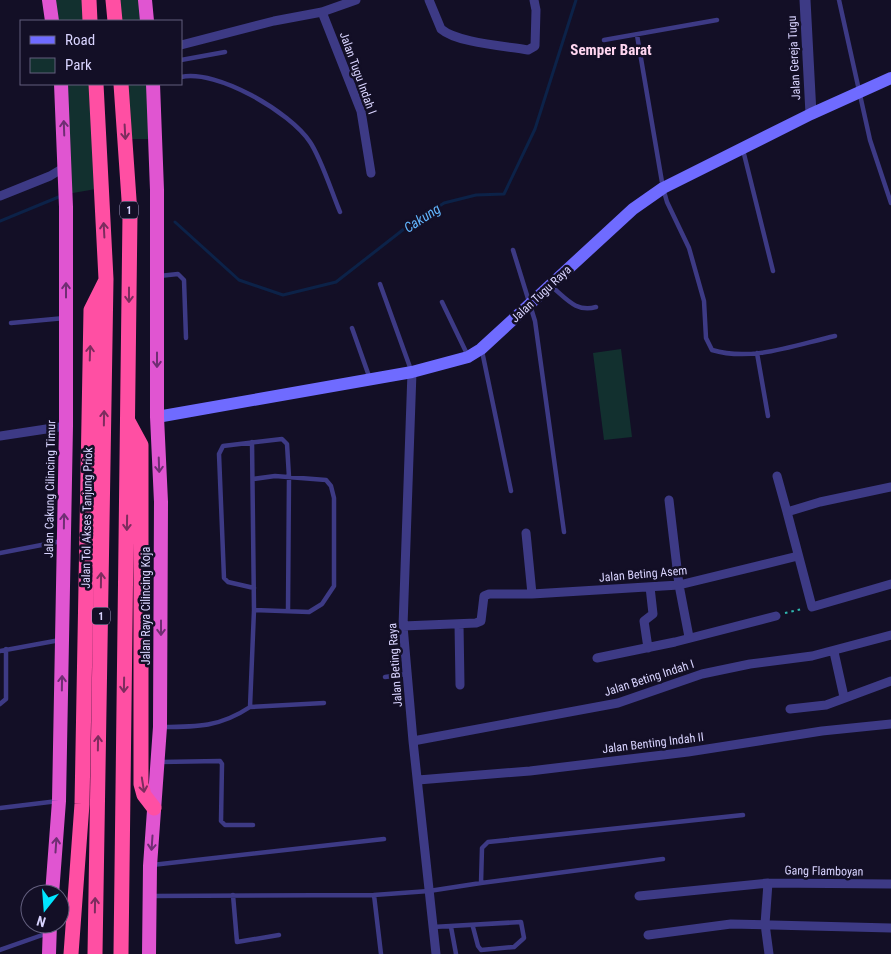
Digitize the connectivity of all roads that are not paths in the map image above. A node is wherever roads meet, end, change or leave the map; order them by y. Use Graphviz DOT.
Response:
graph roads {
  1 [pos="48,0"];
  2 [pos="89,0"];
  3 [pos="113,0"];
  4 [pos="145,0"];
  5 [pos="356,0"];
  6 [pos="429,0"];
  7 [pos="534,0"];
  8 [pos="805,0"];
  9 [pos="839,0"];
  10 [pos="322,12"];
  11 [pos="52,20"];
  12 [pos="90,20"];
  13 [pos="115,20"];
  14 [pos="147,20"];
  15 [pos="717,20"];
  16 [pos="637,35"];
  17 [pos="604,40"];
  18 [pos="182,45"];
  19 [pos="225,52"];
  20 [pos="182,60"];
  21 [pos="182,77"];
  22 [pos="891,78"];
  23 [pos="61,85"];
  24 [pos="96,85"];
  25 [pos="121,85"];
  26 [pos="153,85"];
  27 [pos="859,92"];
  28 [pos="811,114"];
  29 [pos="742,149"];
  30 [pos="66,170"];
  31 [pos="371,173"];
  32 [pos="663,188"];
  33 [pos="0,196"];
  34 [pos="891,203"];
  35 [pos="340,212"];
  36 [pos="513,250"];
  37 [pos="773,271"];
  38 [pos="156,277"];
  39 [pos="106,279"];
  40 [pos="380,284"];
  41 [pos="550,285"];
  42 [pos="442,302"];
  43 [pos="531,304"];
  44 [pos="596,307"];
  45 [pos="66,318"];
  46 [pos="11,323"];
  47 [pos="352,328"];
  48 [pos="835,336"];
  49 [pos="186,338"];
  50 [pos="481,350"];
  51 [pos="757,354"];
  52 [pos="468,357"];
  53 [pos="412,372"];
  54 [pos="370,380"];
  55 [pos="768,416"];
  56 [pos="157,417"];
  57 [pos="128,422"];
  58 [pos="66,426"];
  59 [pos="0,436"];
  60 [pos="252,442"];
  61 [pos="777,476"];
  62 [pos="289,477"];
  63 [pos="253,478"];
  64 [pos="891,487"];
  65 [pos="511,491"];
  66 [pos="669,500"];
  67 [pos="787,512"];
  68 [pos="564,532"];
  69 [pos="526,533"];
  70 [pos="64,540"];
  71 [pos="0,553"];
  72 [pos="798,556"];
  73 [pos="891,584"];
  74 [pos="679,585"];
  75 [pos="650,587"];
  76 [pos="254,588"];
  77 [pos="532,594"];
  78 [pos="254,610"];
  79 [pos="288,611"];
  80 [pos="776,616"];
  81 [pos="459,624"];
  82 [pos="403,626"];
  83 [pos="891,635"];
  84 [pos="689,637"];
  85 [pos="63,640"];
  86 [pos="648,648"];
  87 [pos="6,649"];
  88 [pos="0,651"];
  89 [pos="834,652"];
  90 [pos="597,658"];
  91 [pos="407,674"];
  92 [pos="385,676"];
  93 [pos="891,681"];
  94 [pos="460,685"];
  95 [pos="844,697"];
  96 [pos="324,703"];
  97 [pos="0,704"];
  98 [pos="250,707"];
  99 [pos="790,709"];
  100 [pos="891,724"];
  101 [pos="160,727"];
  102 [pos="413,741"];
  103 [pos="158,762"];
  104 [pos="418,780"];
  105 [pos="59,801"];
  106 [pos="0,808"];
  107 [pos="154,808"];
  108 [pos="743,815"];
  109 [pos="254,824"];
  110 [pos="384,839"];
  111 [pos="663,859"];
  112 [pos="150,866"];
  113 [pos="481,883"];
  114 [pos="768,883"];
  115 [pos="53,884"];
  116 [pos="891,884"];
  117 [pos="429,891"];
  118 [pos="233,895"];
  119 [pos="374,895"];
  120 [pos="149,896"];
  121 [pos="639,896"];
  122 [pos="765,924"];
  123 [pos="433,927"];
  124 [pos="473,927"];
  125 [pos="451,928"];
  126 [pos="891,928"];
  127 [pos="36,934"];
  128 [pos="49,934"];
  129 [pos="279,935"];
  130 [pos="648,935"];
  131 [pos="0,950"];
  132 [pos="49,954"];
  133 [pos="71,954"];
  134 [pos="95,954"];
  135 [pos="120,954"];
  136 [pos="149,954"];
  137 [pos="380,954"];
  138 [pos="436,954"];
  139 [pos="456,954"];
  140 [pos="769,954"];
  1 -- 11 [label="highway"];
  2 -- 12 [label="highway"];
  3 -- 13 [label="highway"];
  4 -- 14 [label="highway"];
  5 -- 10 [label="street"];
  6 -- 7 [label="street"];
  8 -- 28 [label="street, Jalan Gereja Tugu"];
  9 -- 27 [label="lane"];
  10 -- 18 [label="street"];
  10 -- 31 [label="street, Jalan Tugu Indah I"];
  15 -- 16 [label="lane"];
  16 -- 17 [label="lane"];
  16 -- 32 [label="lane"];
  19 -- 20 [label="lane"];
  21 -- 35 [label="lane"];
  22 -- 27 [label="main road, Jalan Tugu Raya"];
  30 -- 23 [label="highway, Jalan Cakung Cilincing Timur, one-way"];
  39 -- 24 [label="highway, Jalan Tol Akses Tanjung Priok / 1, one-way"];
  25 -- 57 [label="highway, 1, one-way"];
  26 -- 38 [label="highway, Jalan Raya Cilincing Koja"];
  27 -- 28 [label="main road, Jalan Tugu Raya"];
  27 -- 34 [label="lane"];
  28 -- 29 [label="main road, Jalan Tugu Raya"];
  29 -- 32 [label="main road, Jalan Tugu Raya"];
  29 -- 37 [label="lane"];
  30 -- 33 [label="street"];
  45 -- 30 [label="highway, Jalan Cakung Cilincing Timur, one-way"];
  32 -- 41 [label="main road, Jalan Tugu Raya"];
  32 -- 51 [label="lane"];
  36 -- 43 [label="lane"];
  38 -- 49 [label="lane"];
  38 -- 56 [label="highway, Jalan Raya Cilincing Koja, one-way"];
  133 -- 39 [label="highway, one-way"];
  134 -- 39 [label="highway, Jalan Tol Akses Tanjung Priok / 1, one-way"];
  40 -- 53 [label="lane"];
  41 -- 43 [label="main road, Jalan Tugu Raya"];
  41 -- 44 [label="lane"];
  42 -- 52 [label="lane"];
  43 -- 50 [label="main road, Jalan Tugu Raya"];
  43 -- 68 [label="lane"];
  45 -- 46 [label="lane"];
  45 -- 58 [label="highway, Jalan Cakung Cilincing Timur"];
  47 -- 54 [label="lane"];
  48 -- 51 [label="lane"];
  50 -- 52 [label="main road, Jalan Tugu Raya"];
  50 -- 65 [label="lane"];
  51 -- 55 [label="lane"];
  52 -- 53 [label="main road, Jalan Tugu Raya"];
  53 -- 54 [label="main road, Jalan Tugu Raya"];
  53 -- 82 [label="street, Jalan Beting Raya"];
  54 -- 56 [label="main road, Jalan Tugu Raya"];
  56 -- 101 [label="highway, Jalan Raya Cilincing Koja, one-way"];
  57 -- 107 [label="highway, one-way"];
  57 -- 135 [label="highway, 1, one-way"];
  58 -- 59 [label="street"];
  70 -- 58 [label="highway, Jalan Cakung Cilincing Timur, one-way"];
  60 -- 62 [label="lane"];
  60 -- 63 [label="lane"];
  60 -- 76 [label="lane"];
  61 -- 67 [label="street"];
  62 -- 63 [label="lane"];
  62 -- 79 [label="lane"];
  62 -- 79 [label="lane"];
  63 -- 76 [label="lane"];
  64 -- 67 [label="street"];
  66 -- 74 [label="street"];
  67 -- 72 [label="street"];
  69 -- 77 [label="street"];
  70 -- 71 [label="lane"];
  70 -- 85 [label="highway, Jalan Cakung Cilincing Timur"];
  72 -- 73 [label="street"];
  72 -- 74 [label="street, Jalan Beting Asem"];
  74 -- 75 [label="street, Jalan Beting Asem"];
  74 -- 84 [label="street"];
  75 -- 77 [label="street, Jalan Beting Asem"];
  75 -- 86 [label="street"];
  76 -- 78 [label="lane"];
  77 -- 81 [label="street, Jalan Beting Asem"];
  78 -- 79 [label="lane"];
  78 -- 98 [label="lane"];
  80 -- 84 [label="street"];
  81 -- 82 [label="street, Jalan Beting Asem"];
  81 -- 94 [label="street"];
  82 -- 91 [label="street, Jalan Beting Raya"];
  83 -- 89 [label="street, Jalan Beting Indah I"];
  84 -- 86 [label="street"];
  85 -- 87 [label="lane"];
  105 -- 85 [label="highway, Jalan Cakung Cilincing Timur, one-way"];
  86 -- 90 [label="street"];
  87 -- 88 [label="lane"];
  87 -- 97 [label="lane"];
  89 -- 95 [label="street"];
  89 -- 102 [label="street, Jalan Beting Indah I"];
  91 -- 92 [label="lane"];
  91 -- 102 [label="street, Jalan Beting Raya"];
  93 -- 95 [label="street"];
  95 -- 99 [label="street"];
  96 -- 98 [label="lane"];
  98 -- 101 [label="lane"];
  100 -- 104 [label="street, Jalan Benting Indah II"];
  101 -- 103 [label="highway, Jalan Raya Cilincing Koja"];
  102 -- 104 [label="street, Jalan Beting Raya"];
  103 -- 107 [label="highway, Jalan Raya Cilincing Koja"];
  103 -- 109 [label="lane"];
  104 -- 117 [label="street, Jalan Beting Raya"];
  105 -- 106 [label="lane"];
  115 -- 105 [label="highway, Jalan Cakung Cilincing Timur, one-way"];
  107 -- 112 [label="highway, Jalan Raya Cilincing Koja, one-way"];
  108 -- 113 [label="lane"];
  110 -- 112 [label="lane"];
  111 -- 113 [label="lane"];
  112 -- 120 [label="highway, Jalan Raya Cilincing Koja"];
  113 -- 117 [label="lane"];
  114 -- 116 [label="street, Gang Flamboyan"];
  114 -- 121 [label="street"];
  114 -- 122 [label="street, Gang Flamboyan"];
  117 -- 119 [label="lane"];
  117 -- 123 [label="street, Jalan Beting Raya"];
  118 -- 119 [label="lane"];
  118 -- 120 [label="lane"];
  118 -- 129 [label="lane"];
  119 -- 137 [label="lane"];
  120 -- 136 [label="highway, Jalan Raya Cilincing Koja"];
  122 -- 126 [label="street"];
  122 -- 130 [label="street"];
  122 -- 140 [label="street, Gang Flamboyan"];
  123 -- 125 [label="lane"];
  123 -- 138 [label="street, Jalan Beting Raya"];
  124 -- 124 [label="lane"];
  124 -- 125 [label="lane"];
  125 -- 139 [label="lane"];
  127 -- 131 [label="lane"];
  128 -- 132 [label="highway"];
}
